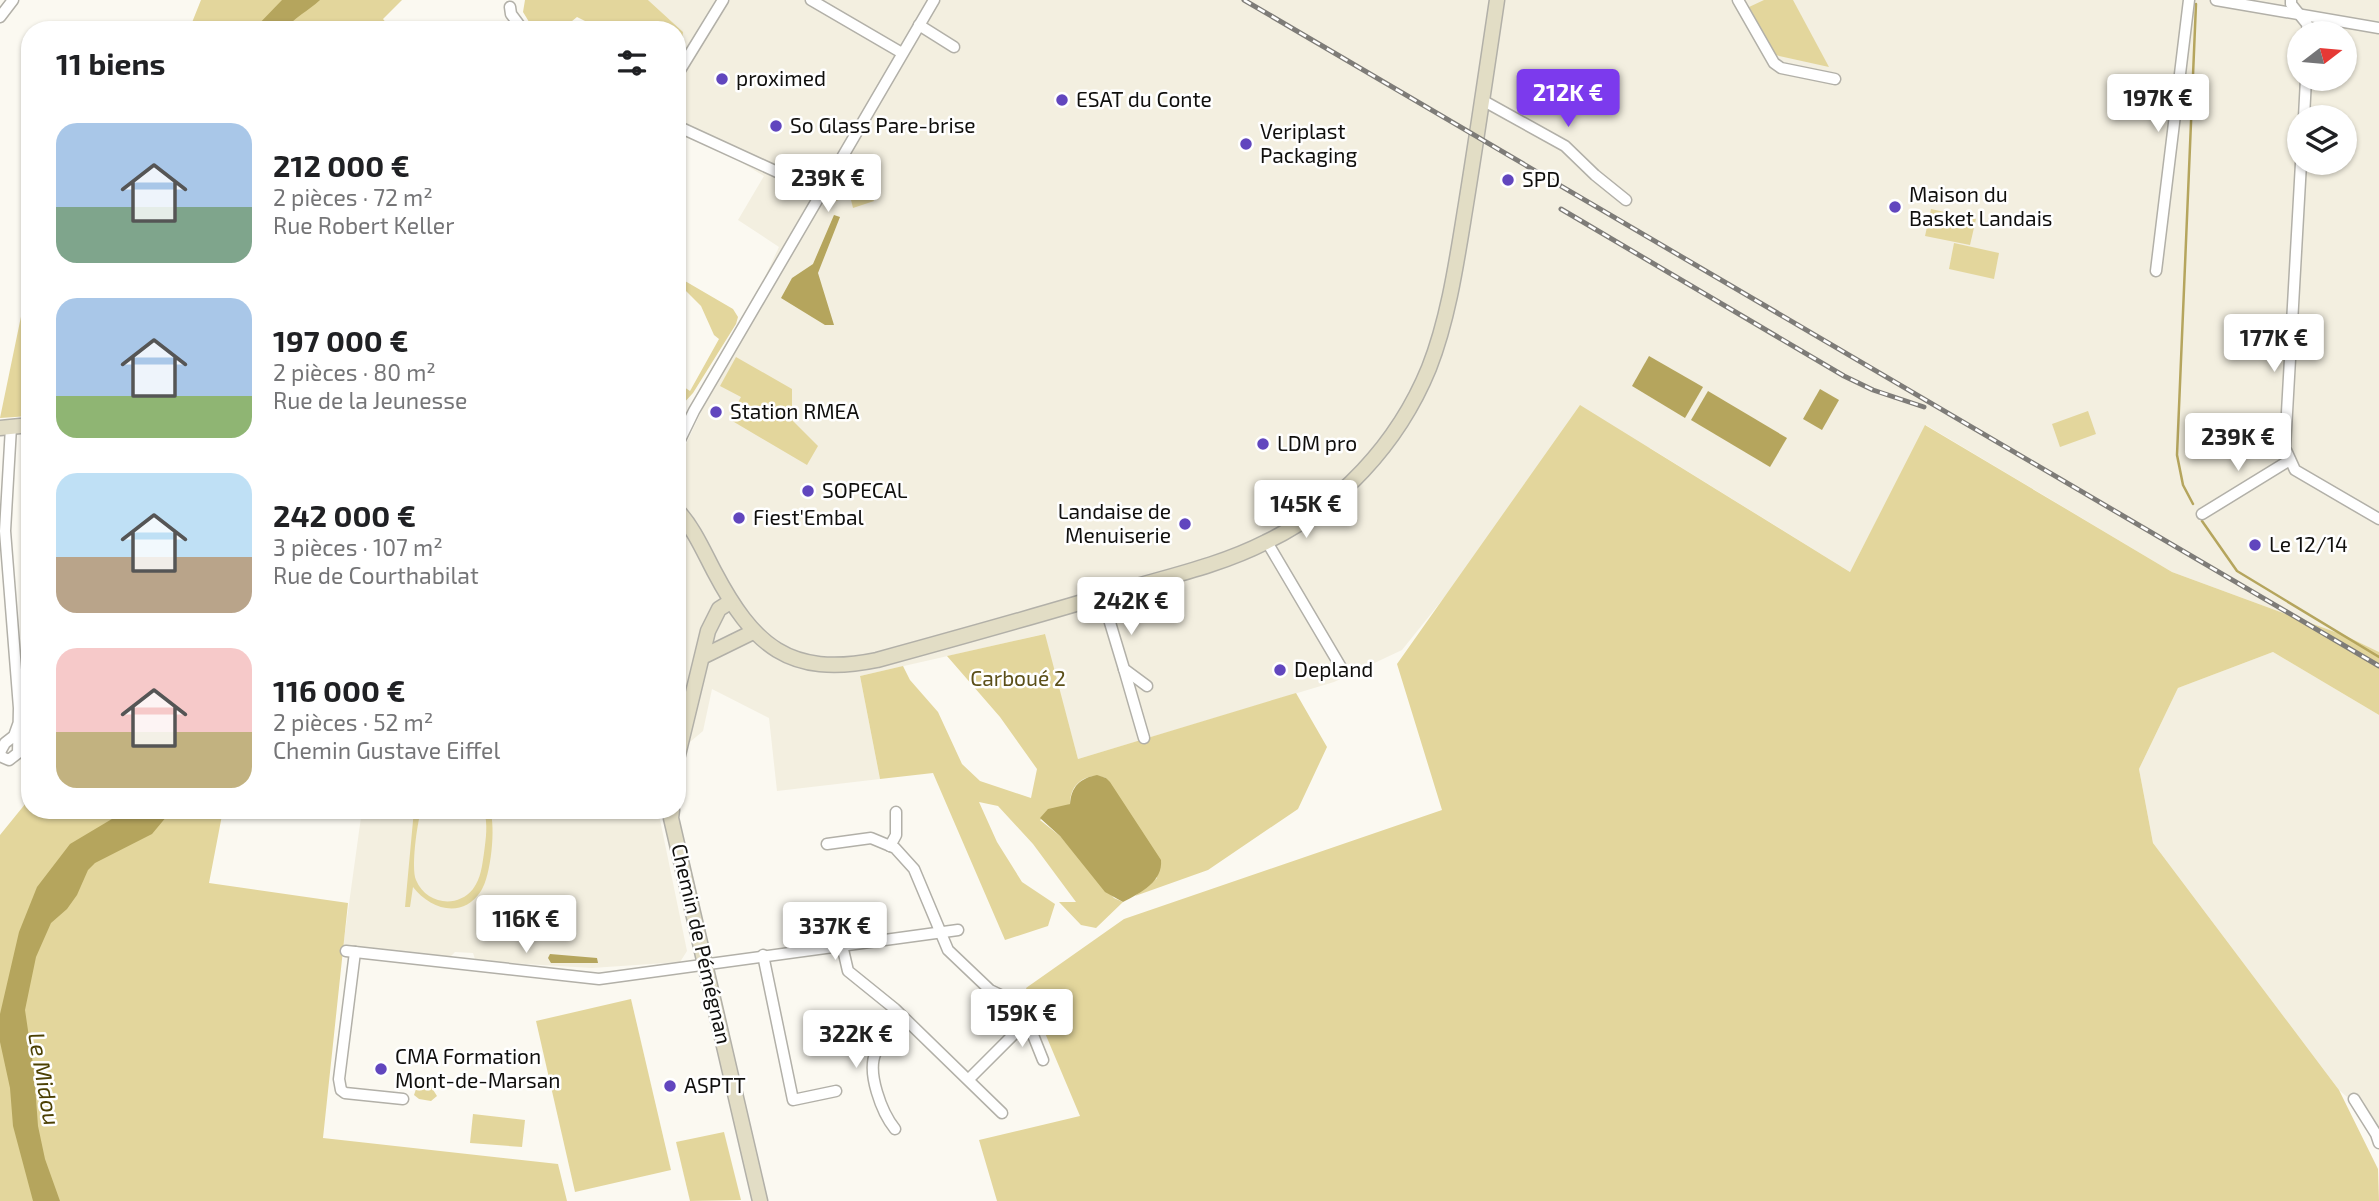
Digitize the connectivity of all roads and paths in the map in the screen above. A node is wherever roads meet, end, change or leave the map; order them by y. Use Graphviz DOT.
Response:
graph roads {
  1 [pos="13,0"];
  2 [pos="723,0"];
  3 [pos="811,0"];
  4 [pos="934,0"];
  5 [pos="1497,0"];
  6 [pos="1738,0"];
  7 [pos="2189,0"];
  8 [pos="2216,0"];
  9 [pos="2291,0"];
  10 [pos="510,7"];
  11 [pos="2300,14"];
  12 [pos="0,18"];
  13 [pos="517,21"];
  14 [pos="2305,21"];
  15 [pos="919,25"];
  16 [pos="2379,28"];
  17 [pos="954,47"];
  18 [pos="902,53"];
  19 [pos="686,60"];
  20 [pos="1835,79"];
  21 [pos="1482,100"];
  22 [pos="686,130"];
  23 [pos="2300,175"];
  24 [pos="823,193"];
  25 [pos="1626,200"];
  26 [pos="2156,271"];
  27 [pos="694,411"];
  28 [pos="686,419"];
  29 [pos="686,427"];
  30 [pos="5,428"];
  31 [pos="2290,460"];
  32 [pos="2202,514"];
  33 [pos="2379,519"];
  34 [pos="686,522"];
  35 [pos="1266,542"];
  36 [pos="1102,596"];
  37 [pos="730,602"];
  38 [pos="753,632"];
  39 [pos="704,656"];
  40 [pos="1124,669"];
  41 [pos="1342,669"];
  42 [pos="1147,686"];
  43 [pos="19,722"];
  44 [pos="686,725"];
  45 [pos="1144,738"];
  46 [pos="896,812"];
  47 [pos="671,819"];
  48 [pos="827,844"];
  49 [pos="890,846"];
  50 [pos="801,912"];
  51 [pos="958,930"];
  52 [pos="940,934"];
  53 [pos="842,945"];
  54 [pos="821,948"];
  55 [pos="763,956"];
  56 [pos="706,966"];
  57 [pos="906,1020"];
  58 [pos="1018,1024"];
  59 [pos="1043,1060"];
  60 [pos="969,1079"];
  61 [pos="836,1091"];
  62 [pos="403,1099"];
  63 [pos="2354,1099"];
  64 [pos="1002,1113"];
  65 [pos="895,1129"];
  66 [pos="2379,1143"];
  67 [pos="760,1201"];
  1 -- 12 [label="street"];
  2 -- 19 [label="street"];
  3 -- 18 [label="street"];
  4 -- 15 [label="street"];
  5 -- 21 [label="street"];
  6 -- 20 [label="street"];
  7 -- 26 [label="street"];
  8 -- 11 [label="street"];
  9 -- 11 [label="street"];
  10 -- 13 [label="street"];
  11 -- 14 [label="street"];
  11 -- 16 [label="street"];
  15 -- 17 [label="street"];
  15 -- 18 [label="street"];
  18 -- 24 [label="street"];
  21 -- 25 [label="street"];
  21 -- 35 [label="street"];
  22 -- 24 [label="street"];
  23 -- 31 [label="street"];
  24 -- 27 [label="street"];
  27 -- 28 [label="street"];
  27 -- 29 [label="street"];
  30 -- 43 [label="street"];
  31 -- 32 [label="street"];
  31 -- 33 [label="street"];
  34 -- 37 [label="street"];
  35 -- 36 [label="street"];
  35 -- 41 [label="street"];
  36 -- 38 [label="street"];
  36 -- 40 [label="street"];
  37 -- 38 [label="street"];
  37 -- 39 [label="street"];
  38 -- 39 [label="street"];
  39 -- 44 [label="street"];
  40 -- 42 [label="street"];
  40 -- 45 [label="street"];
  46 -- 49 [label="street"];
  47 -- 56 [label="street, Chemin de Pémégnan"];
  48 -- 49 [label="street"];
  49 -- 52 [label="street"];
  50 -- 54 [label="street"];
  51 -- 52 [label="street"];
  52 -- 53 [label="street"];
  52 -- 58 [label="street"];
  53 -- 54 [label="street"];
  53 -- 57 [label="street"];
  54 -- 55 [label="street"];
  55 -- 56 [label="street"];
  55 -- 61 [label="street"];
  56 -- 62 [label="street"];
  56 -- 67 [label="street, Chemin de Pémégnan"];
  57 -- 60 [label="street"];
  57 -- 65 [label="street"];
  58 -- 59 [label="street"];
  58 -- 60 [label="street"];
  60 -- 64 [label="street"];
  63 -- 66 [label="street"];
}
